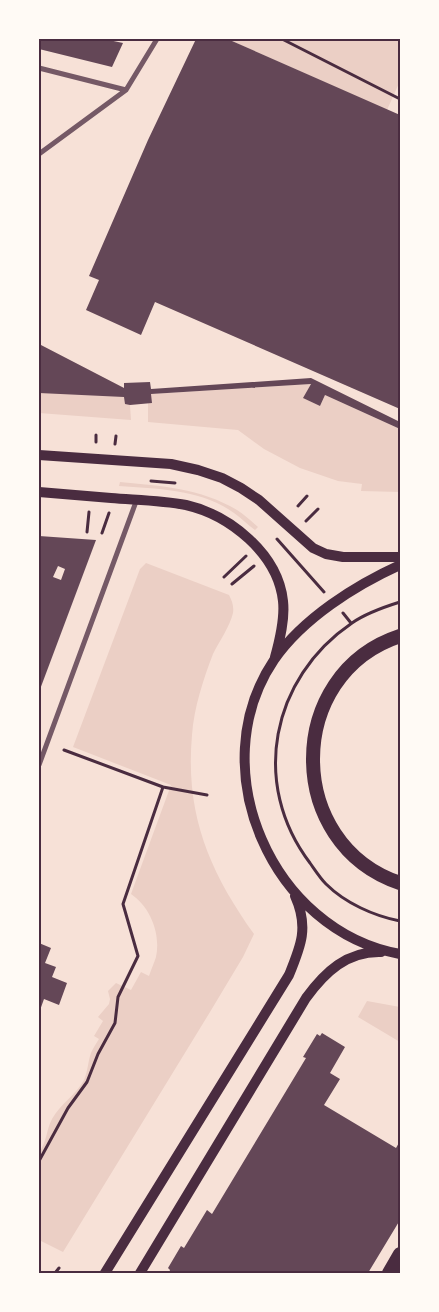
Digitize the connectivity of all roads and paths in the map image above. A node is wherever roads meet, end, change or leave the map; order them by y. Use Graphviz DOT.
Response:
graph roads {
  1 [pos="158,39"];
  2 [pos="282,39"];
  3 [pos="39,68"];
  4 [pos="126,90"];
  5 [pos="400,99"];
  6 [pos="39,154"];
  7 [pos="96,435"];
  8 [pos="116,436"];
  9 [pos="96,442"];
  10 [pos="116,442"];
  11 [pos="39,454"];
  12 [pos="39,492"];
  13 [pos="307,496"];
  14 [pos="137,499"];
  15 [pos="298,506"];
  16 [pos="318,509"];
  17 [pos="110,510"];
  18 [pos="89,512"];
  19 [pos="306,521"];
  20 [pos="87,532"];
  21 [pos="102,533"];
  22 [pos="277,539"];
  23 [pos="246,555"];
  24 [pos="400,557"];
  25 [pos="256,564"];
  26 [pos="400,564"];
  27 [pos="224,577"];
  28 [pos="232,584"];
  29 [pos="320,587"];
  30 [pos="400,602"];
  31 [pos="348,618"];
  32 [pos="400,636"];
  33 [pos="274,660"];
  34 [pos="64,750"];
  35 [pos="39,765"];
  36 [pos="163,787"];
  37 [pos="207,794"];
  38 [pos="311,865"];
  39 [pos="400,883"];
  40 [pos="293,890"];
  41 [pos="400,921"];
  42 [pos="398,953"];
  43 [pos="39,1161"];
  44 [pos="400,1254"];
  45 [pos="59,1268"];
  46 [pos="55,1273"];
  47 [pos="105,1273"];
  48 [pos="140,1273"];
  49 [pos="389,1273"];
  1 -- 4 [label="street"];
  2 -- 5 [label="path"];
  3 -- 4 [label="street"];
  4 -- 6 [label="street"];
  7 -- 9 [label="path"];
  8 -- 10 [label="path"];
  11 -- 24 [label="main road"];
  12 -- 14 [label="main road"];
  13 -- 15 [label="path"];
  14 -- 33 [label="main road"];
  14 -- 35 [label="street"];
  16 -- 19 [label="path"];
  17 -- 21 [label="path"];
  18 -- 20 [label="path"];
  22 -- 29 [label="path"];
  23 -- 27 [label="path"];
  25 -- 28 [label="path"];
  26 -- 33 [label="main road"];
  30 -- 31 [label="path"];
  32 -- 39 [label="highway"];
  33 -- 40 [label="main road"];
  34 -- 36 [label="path"];
  36 -- 37 [label="path"];
  36 -- 43 [label="path"];
  38 -- 41 [label="path"];
  40 -- 42 [label="main road"];
  40 -- 47 [label="main road"];
  42 -- 48 [label="main road"];
  44 -- 49 [label="highway"];
  45 -- 46 [label="path"];
}
